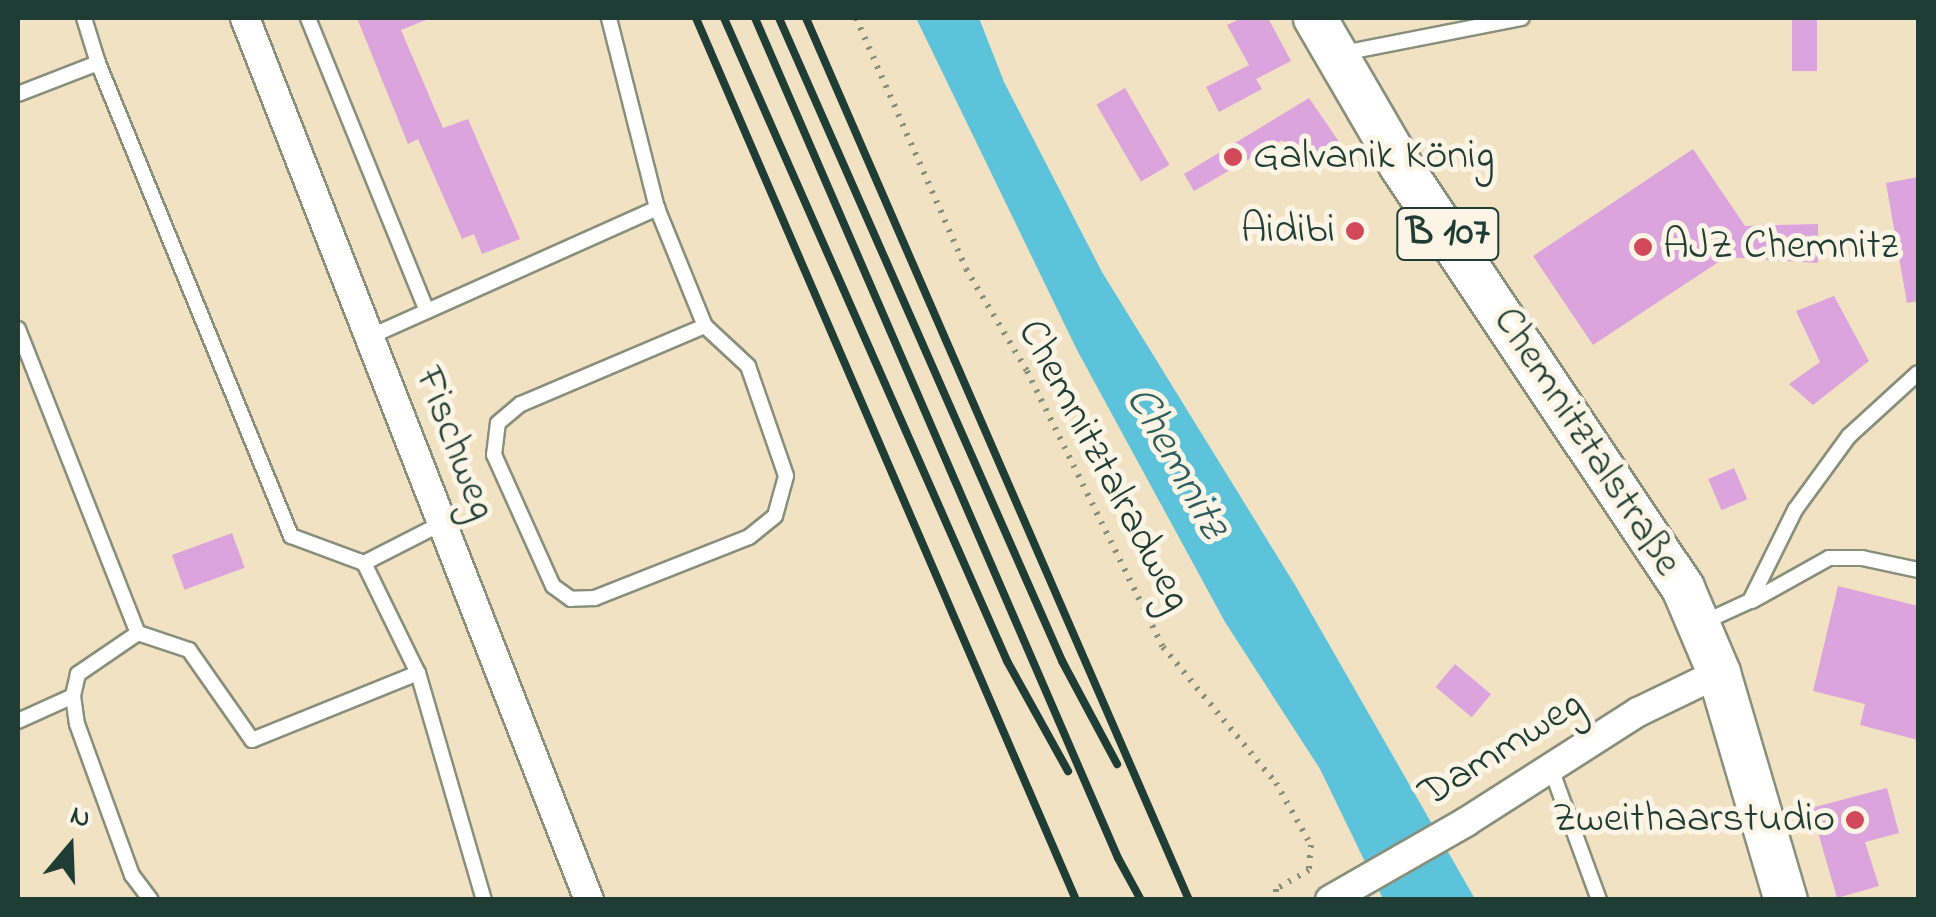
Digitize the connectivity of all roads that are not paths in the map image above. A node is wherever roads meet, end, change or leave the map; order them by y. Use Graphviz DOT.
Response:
graph roads {
  1 [pos="84,18"];
  2 [pos="244,18"];
  3 [pos="308,18"];
  4 [pos="608,18"];
  5 [pos="1314,18"];
  6 [pos="1522,18"];
  7 [pos="1333,56"];
  8 [pos="98,63"];
  9 [pos="18,94"];
  10 [pos="657,208"];
  11 [pos="428,311"];
  12 [pos="705,326"];
  13 [pos="18,329"];
  14 [pos="369,337"];
  15 [pos="1918,373"];
  16 [pos="442,523"];
  17 [pos="364,563"];
  18 [pos="1918,570"];
  19 [pos="1750,602"];
  20 [pos="1701,623"];
  21 [pos="138,633"];
  22 [pos="1719,673"];
  23 [pos="418,674"];
  24 [pos="73,696"];
  25 [pos="18,721"];
  26 [pos="1550,766"];
  27 [pos="1341,894"];
  28 [pos="151,900"];
  29 [pos="484,900"];
  30 [pos="589,900"];
  31 [pos="1599,900"];
  32 [pos="1786,900"];
  1 -- 8 [label="lane"];
  2 -- 14 [label="street, Fischweg"];
  3 -- 11 [label="lane"];
  4 -- 10 [label="lane"];
  5 -- 7 [label="main road, Chemnitztalstraße / B 107"];
  6 -- 7 [label="lane"];
  7 -- 20 [label="main road, Chemnitztalstraße / B 107"];
  8 -- 9 [label="lane"];
  8 -- 17 [label="lane"];
  10 -- 11 [label="lane"];
  10 -- 12 [label="lane"];
  11 -- 14 [label="lane"];
  12 -- 12 [label="lane"];
  13 -- 21 [label="lane"];
  14 -- 16 [label="street, Fischweg"];
  15 -- 19 [label="lane"];
  16 -- 17 [label="lane"];
  16 -- 30 [label="street, Fischweg"];
  17 -- 23 [label="lane"];
  18 -- 19 [label="lane"];
  19 -- 20 [label="lane"];
  20 -- 22 [label="main road, Chemnitztalstraße / B 107"];
  21 -- 23 [label="lane"];
  21 -- 24 [label="lane"];
  22 -- 26 [label="street, Dammweg"];
  22 -- 32 [label="main road, Chemnitztalstraße / B 107"];
  23 -- 29 [label="lane"];
  24 -- 25 [label="lane"];
  24 -- 28 [label="lane"];
  26 -- 27 [label="street, Dammweg"];
  26 -- 31 [label="lane"];
}
